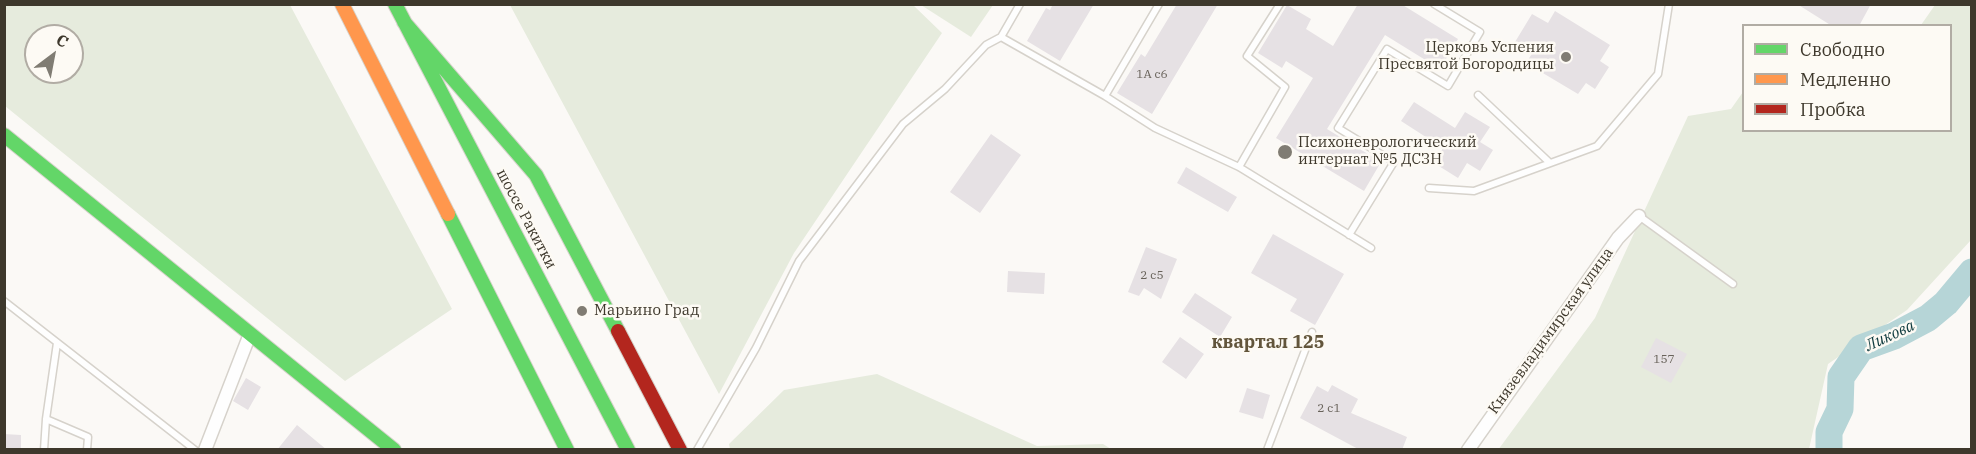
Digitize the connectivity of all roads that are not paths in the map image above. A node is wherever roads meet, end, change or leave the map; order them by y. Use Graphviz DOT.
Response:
graph roads {
  1 [pos="342,4"];
  2 [pos="395,4"];
  3 [pos="1020,4"];
  4 [pos="1160,4"];
  5 [pos="1280,4"];
  6 [pos="1434,4"];
  7 [pos="1669,4"];
  8 [pos="404,21"];
  9 [pos="1001,37"];
  10 [pos="1478,95"];
  11 [pos="1105,96"];
  12 [pos="4,135"];
  13 [pos="1550,163"];
  14 [pos="1239,167"];
  15 [pos="1429,188"];
  16 [pos="1639,216"];
  17 [pos="1349,235"];
  18 [pos="1371,248"];
  19 [pos="1733,284"];
  20 [pos="4,301"];
  21 [pos="1312,333"];
  22 [pos="250,334"];
  23 [pos="57,343"];
  24 [pos="46,419"];
  25 [pos="44,450"];
  26 [pos="87,450"];
  27 [pos="195,450"];
  28 [pos="205,450"];
  29 [pos="394,450"];
  30 [pos="567,450"];
  31 [pos="628,450"];
  32 [pos="680,450"];
  33 [pos="697,450"];
  34 [pos="1267,450"];
  35 [pos="1468,450"];
  1 -- 30 [label="street"];
  2 -- 8 [label="street, шоссе Ракитки"];
  3 -- 9 [label="lane"];
  4 -- 11 [label="lane"];
  5 -- 14 [label="lane"];
  6 -- 17 [label="lane"];
  7 -- 13 [label="lane"];
  8 -- 31 [label="street, шоссе Ракитки"];
  8 -- 32 [label="street"];
  9 -- 11 [label="lane"];
  9 -- 33 [label="lane"];
  10 -- 13 [label="lane"];
  11 -- 14 [label="lane"];
  12 -- 22 [label="street"];
  13 -- 15 [label="lane"];
  14 -- 17 [label="lane"];
  16 -- 19 [label="lane"];
  16 -- 35 [label="street, Князевладимирская улица"];
  17 -- 18 [label="lane"];
  20 -- 23 [label="lane"];
  21 -- 34 [label="lane"];
  22 -- 28 [label="street"];
  22 -- 29 [label="street"];
  23 -- 24 [label="lane"];
  23 -- 27 [label="lane"];
  24 -- 25 [label="lane"];
  24 -- 26 [label="lane"];
}
